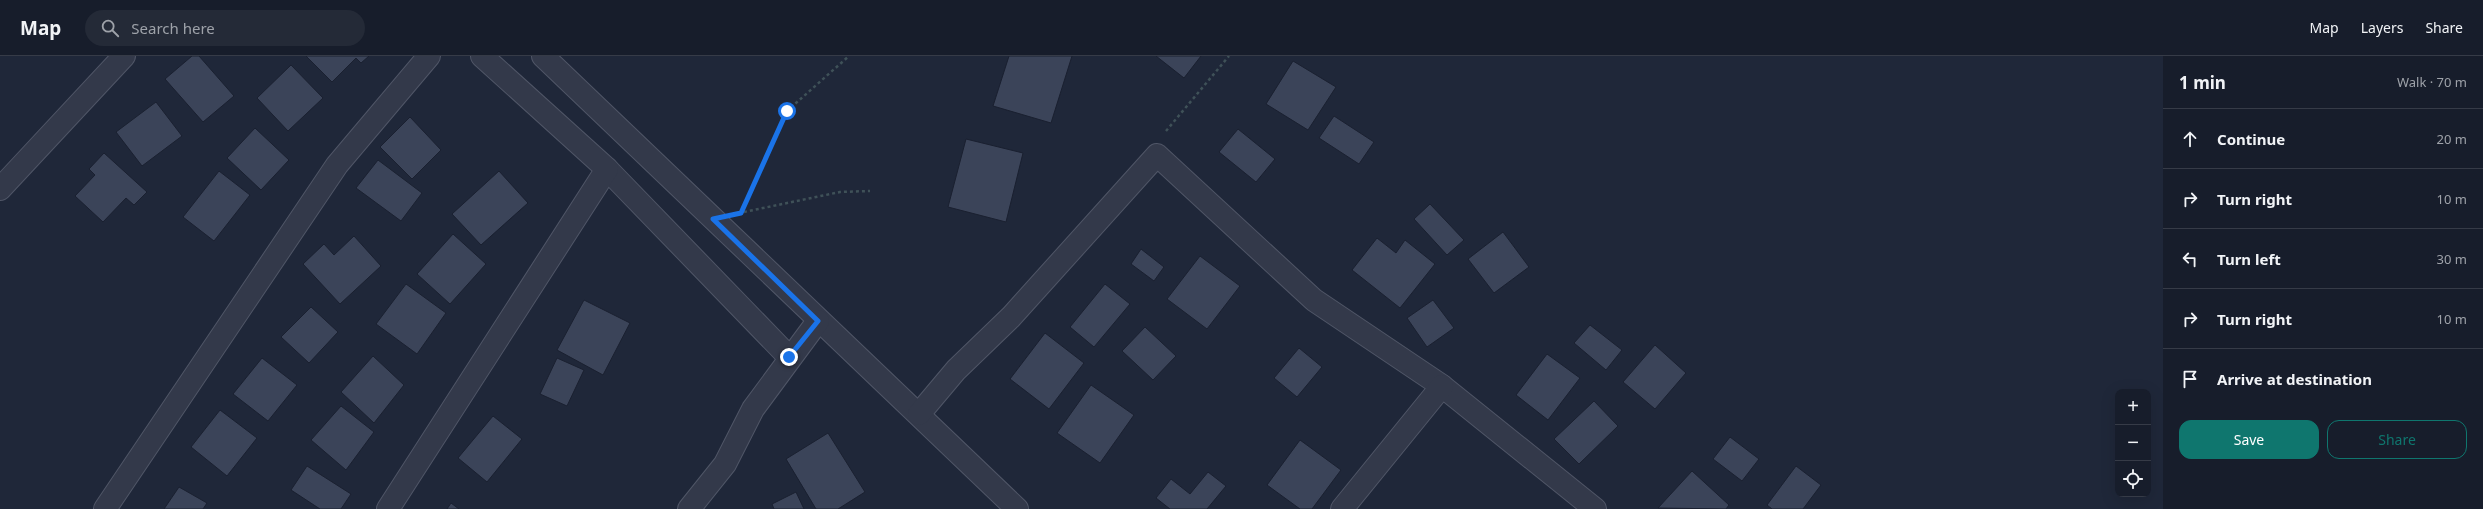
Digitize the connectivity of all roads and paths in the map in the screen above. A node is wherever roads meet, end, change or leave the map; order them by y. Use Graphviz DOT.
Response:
graph roads {
  1 [pos="124,56"];
  2 [pos="428,56"];
  3 [pos="482,56"];
  4 [pos="543,56"];
  5 [pos="849,56"];
  6 [pos="1229,56"];
  7 [pos="1157,155"];
  8 [pos="606,169"];
  9 [pos="0,189"];
  10 [pos="870,191"];
  11 [pos="818,321"];
  12 [pos="789,357"];
  13 [pos="1442,386"];
  14 [pos="919,414"];
  15 [pos="106,509"];
  16 [pos="388,509"];
  17 [pos="689,509"];
  18 [pos="1017,509"];
  19 [pos="1342,509"];
  20 [pos="1595,509"];
  1 -- 9 [label="street"];
  2 -- 15 [label="street"];
  3 -- 8 [label="street"];
  4 -- 11 [label="street"];
  5 -- 10 [label="path"];
  6 -- 7 [label="path"];
  7 -- 13 [label="street"];
  7 -- 14 [label="street"];
  8 -- 12 [label="street"];
  8 -- 16 [label="street"];
  11 -- 12 [label="street"];
  11 -- 14 [label="street"];
  12 -- 17 [label="street"];
  13 -- 19 [label="street"];
  13 -- 20 [label="street"];
  14 -- 18 [label="street"];
}
